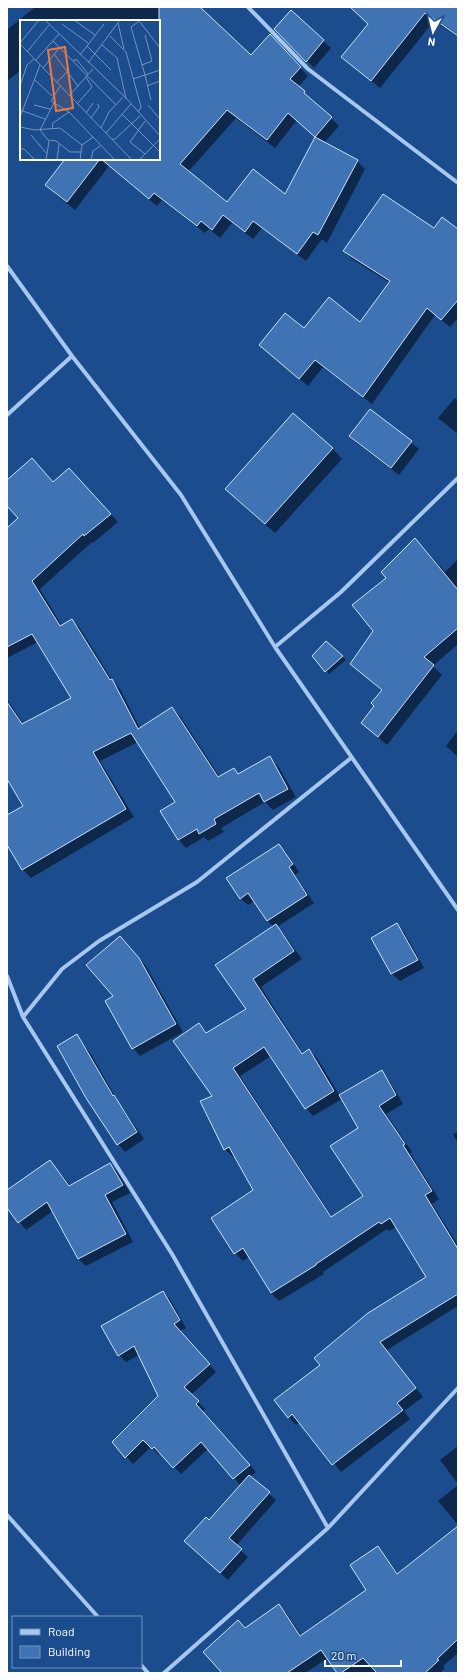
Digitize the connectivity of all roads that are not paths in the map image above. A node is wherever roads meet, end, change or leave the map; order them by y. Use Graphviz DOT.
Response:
graph roads {
  1 [pos="248,7"];
  2 [pos="458,184"];
  3 [pos="7,266"];
  4 [pos="72,356"];
  5 [pos="7,414"];
  6 [pos="458,478"];
  7 [pos="275,648"];
  8 [pos="351,758"];
  9 [pos="458,910"];
  10 [pos="7,976"];
  11 [pos="23,1018"];
  12 [pos="458,1388"];
  13 [pos="7,1515"];
  14 [pos="328,1528"];
  15 [pos="97,1616"];
  16 [pos="164,1673"];
  1 -- 2 [label="street"];
  3 -- 4 [label="street"];
  4 -- 5 [label="street"];
  4 -- 7 [label="street"];
  6 -- 7 [label="street"];
  7 -- 8 [label="street"];
  8 -- 9 [label="street"];
  8 -- 11 [label="street"];
  10 -- 11 [label="street"];
  11 -- 14 [label="street"];
  12 -- 14 [label="street"];
  13 -- 15 [label="street"];
  14 -- 16 [label="street"];
}
